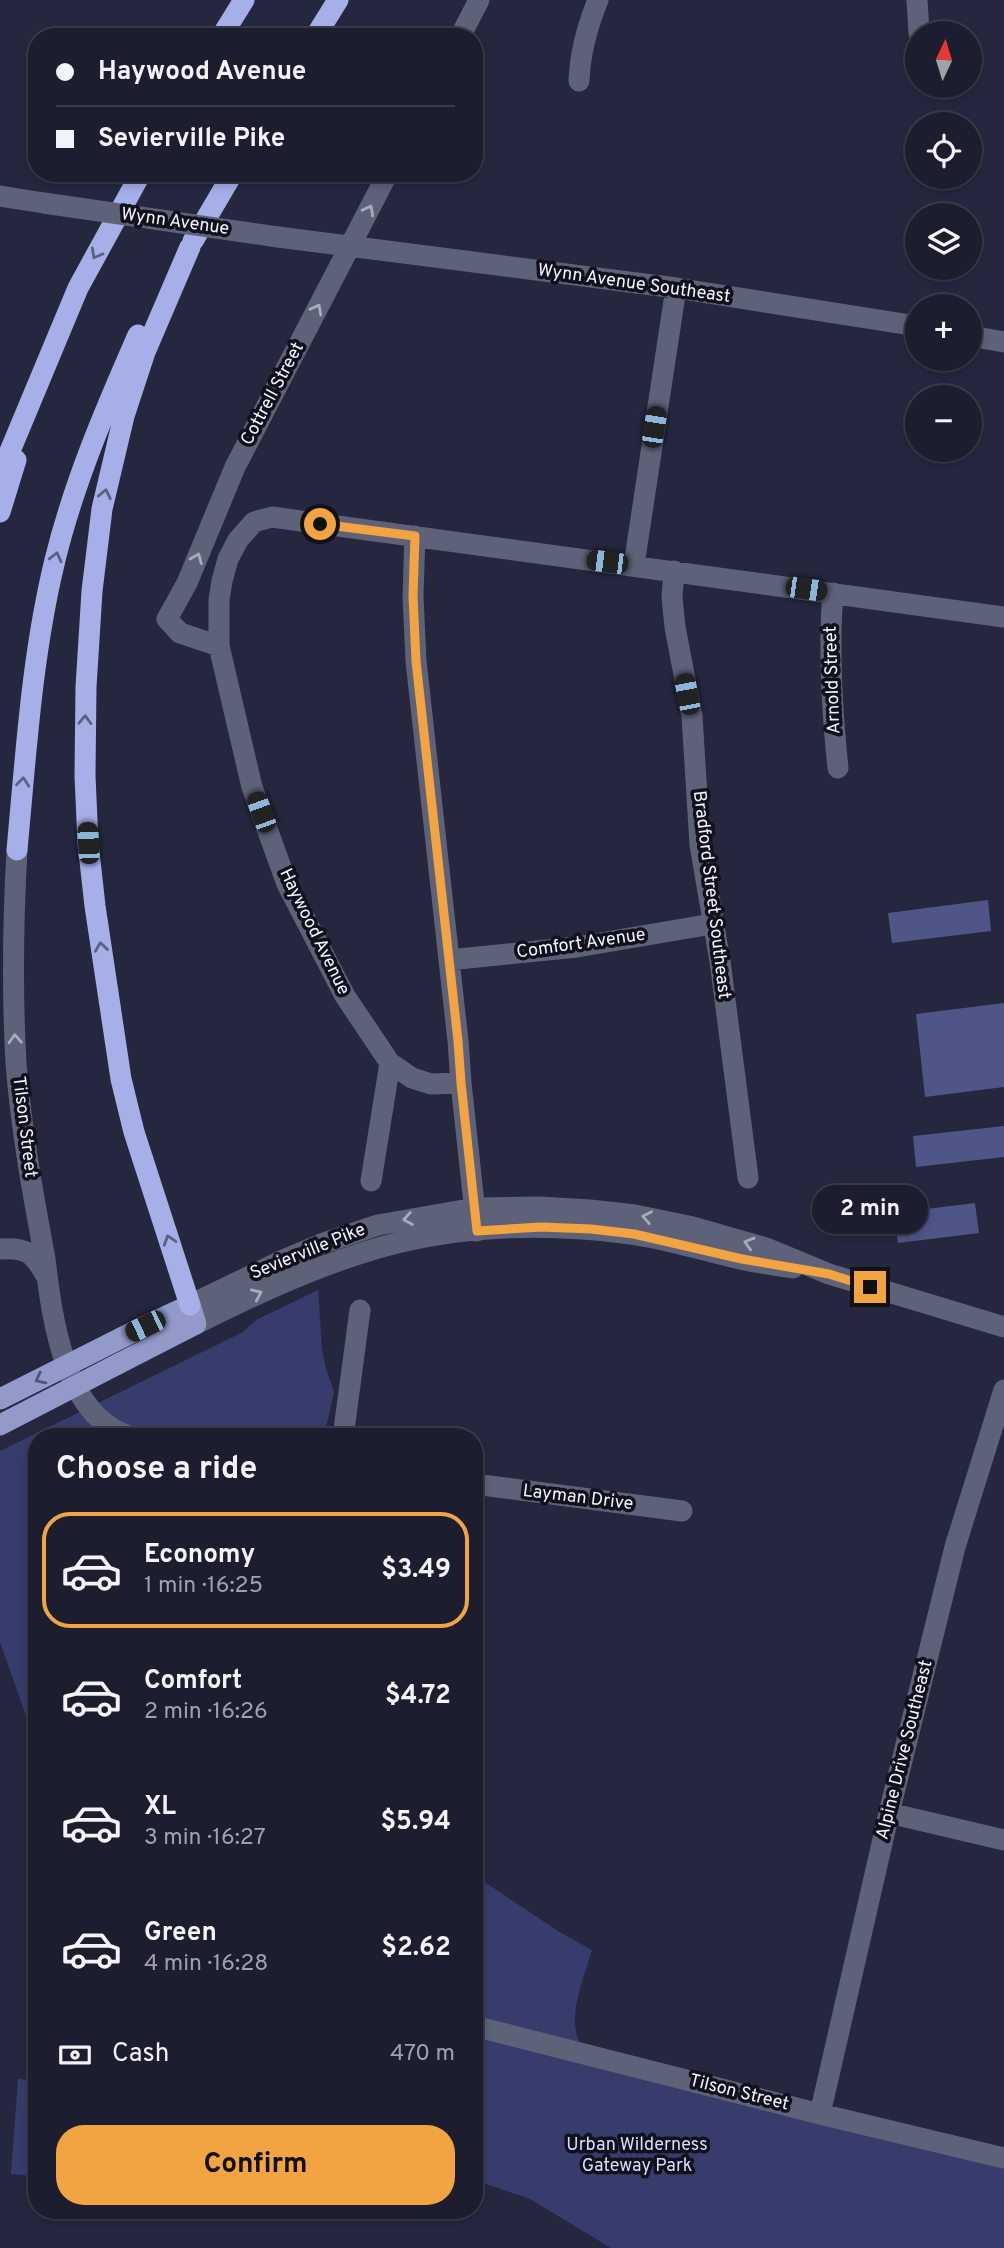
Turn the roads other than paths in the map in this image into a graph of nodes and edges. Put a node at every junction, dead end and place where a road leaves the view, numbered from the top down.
1 (244, 0) edge
2 (338, 0) edge
3 (479, 0) edge
4 (598, 0) edge
5 (917, 0) edge
6 (918, 21) edge
7 (227, 28) edge
8 (321, 28) edge
9 (465, 28) edge
10 (579, 81) dead end
11 (136, 182) edge
12 (228, 182) edge
13 (383, 182) edge
14 (0, 196) edge
15 (190, 247) junction
16 (350, 247) junction
17 (676, 288) junction
18 (905, 324) edge
19 (982, 338) edge
20 (1004, 342) edge
21 (41, 374) junction
22 (0, 475) edge
23 (0, 512) edge
24 (415, 536) junction
25 (634, 565) junction
26 (674, 571) junction
27 (833, 593) junction
28 (1004, 617) edge
29 (219, 646) junction
30 (838, 768) dead end
31 (17, 850) joint
32 (712, 924) junction
33 (449, 960) junction
34 (390, 1063) junction
35 (461, 1083) junction
36 (748, 1178) dead end
37 (371, 1181) dead end
38 (475, 1208) junction
39 (37, 1215) junction
40 (477, 1231) junction
41 (8, 1248) edge
42 (829, 1274) junction
43 (46, 1276) junction
44 (360, 1310) dead end
45 (193, 1315) junction
46 (1004, 1327) edge
47 (1004, 1390) edge
48 (0, 1399) edge
49 (0, 1425) edge
50 (111, 1428) edge
51 (345, 1428) edge
52 (483, 1486) edge
53 (682, 1511) dead end
54 (889, 1813) junction
55 (1004, 1840) edge
56 (483, 2028) edge
57 (820, 2114) junction
58 (1004, 2158) edge

1 - 7 highway
2 - 8 highway
3 - 9 street
4 - 10 street
5 - 6 street
11 -> 21 highway
12 - 15 highway
16 -> 13 street, Cottrell Street
14 - 16 street, Wynn Avenue, bridge
31 -> 15 highway
45 -> 15 highway
16 - 17 street, Wynn Avenue Southeast
29 -> 16 street, Cottrell Street
17 - 18 street, Wynn Avenue Southeast
17 - 25 street
19 - 20 street
21 - 22 highway
21 - 23 highway
24 - 25 street, Haywood Avenue
24 - 29 street, Haywood Avenue
24 - 33 street
25 - 26 street, Haywood Avenue
26 - 27 street, Haywood Avenue
26 - 32 street, Bradford Street Southeast
27 - 28 street, Haywood Avenue
27 - 30 street, Arnold Street
29 - 34 street, Haywood Avenue
39 -> 31 street, Tilson Street
32 - 33 street, Comfort Avenue
32 - 36 street, Bradford Street Southeast
33 - 35 street
34 - 35 street, Haywood Avenue
34 - 37 street
35 - 38 street
38 - 40 street
42 -> 38 street, Sevierville Pike
38 -> 45 street, Sevierville Pike
39 - 41 street
39 - 43 street, Tilson Street
40 - 42 street, Sevierville Pike
45 -> 40 street, Sevierville Pike
41 - 43 street, Tilson Street
42 - 46 street, Sevierville Pike
43 - 50 street, Tilson Street
44 - 51 street
45 -> 48 main road, Sevierville Pike, bridge
45 - 49 main road, Sevierville Pike, bridge
47 - 54 street, Alpine Drive Southeast
52 - 53 street, Layman Drive
54 - 55 street
54 - 57 street, Alpine Drive Southeast
56 - 57 street, Tilson Street
57 - 58 street, Tilson Street

